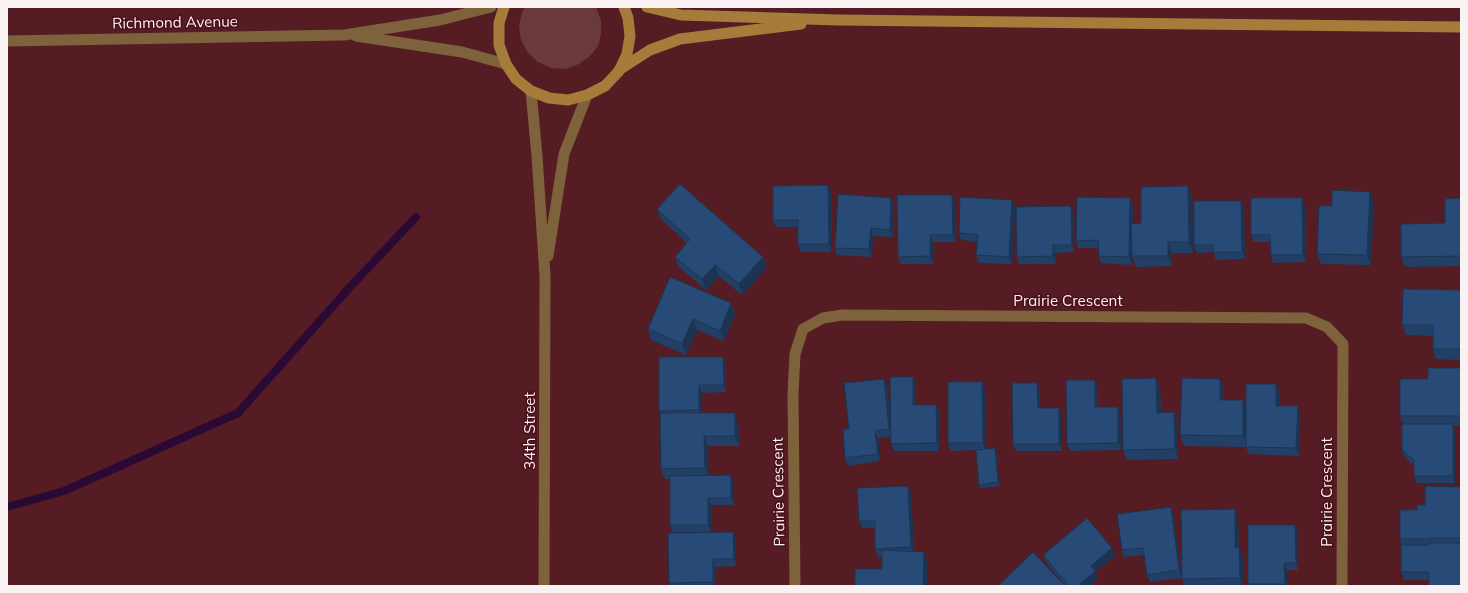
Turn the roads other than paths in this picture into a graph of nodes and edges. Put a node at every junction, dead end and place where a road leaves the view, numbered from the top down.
1 (491, 7) edge
2 (504, 7) edge
3 (624, 7) edge
4 (647, 7) edge
5 (838, 20) junction
6 (1461, 27) edge
7 (344, 34) junction
8 (7, 41) edge
9 (506, 64) junction
10 (619, 71) junction
11 (531, 91) junction
12 (587, 95) junction
13 (545, 276) junction
14 (544, 586) edge
15 (795, 586) edge
16 (1342, 586) edge

1 - 7 street, Richmond Avenue
2 - 9 main road
3 - 10 main road
4 - 5 main road
5 - 6 main road
5 - 10 main road
7 - 8 street, Richmond Avenue
7 - 9 street, Richmond Avenue
9 - 11 main road
10 - 12 main road
11 - 12 main road
11 - 13 street, 34th Street
12 - 13 street, 34th Street
13 - 14 street, 34th Street
15 - 16 street, Prairie Crescent

